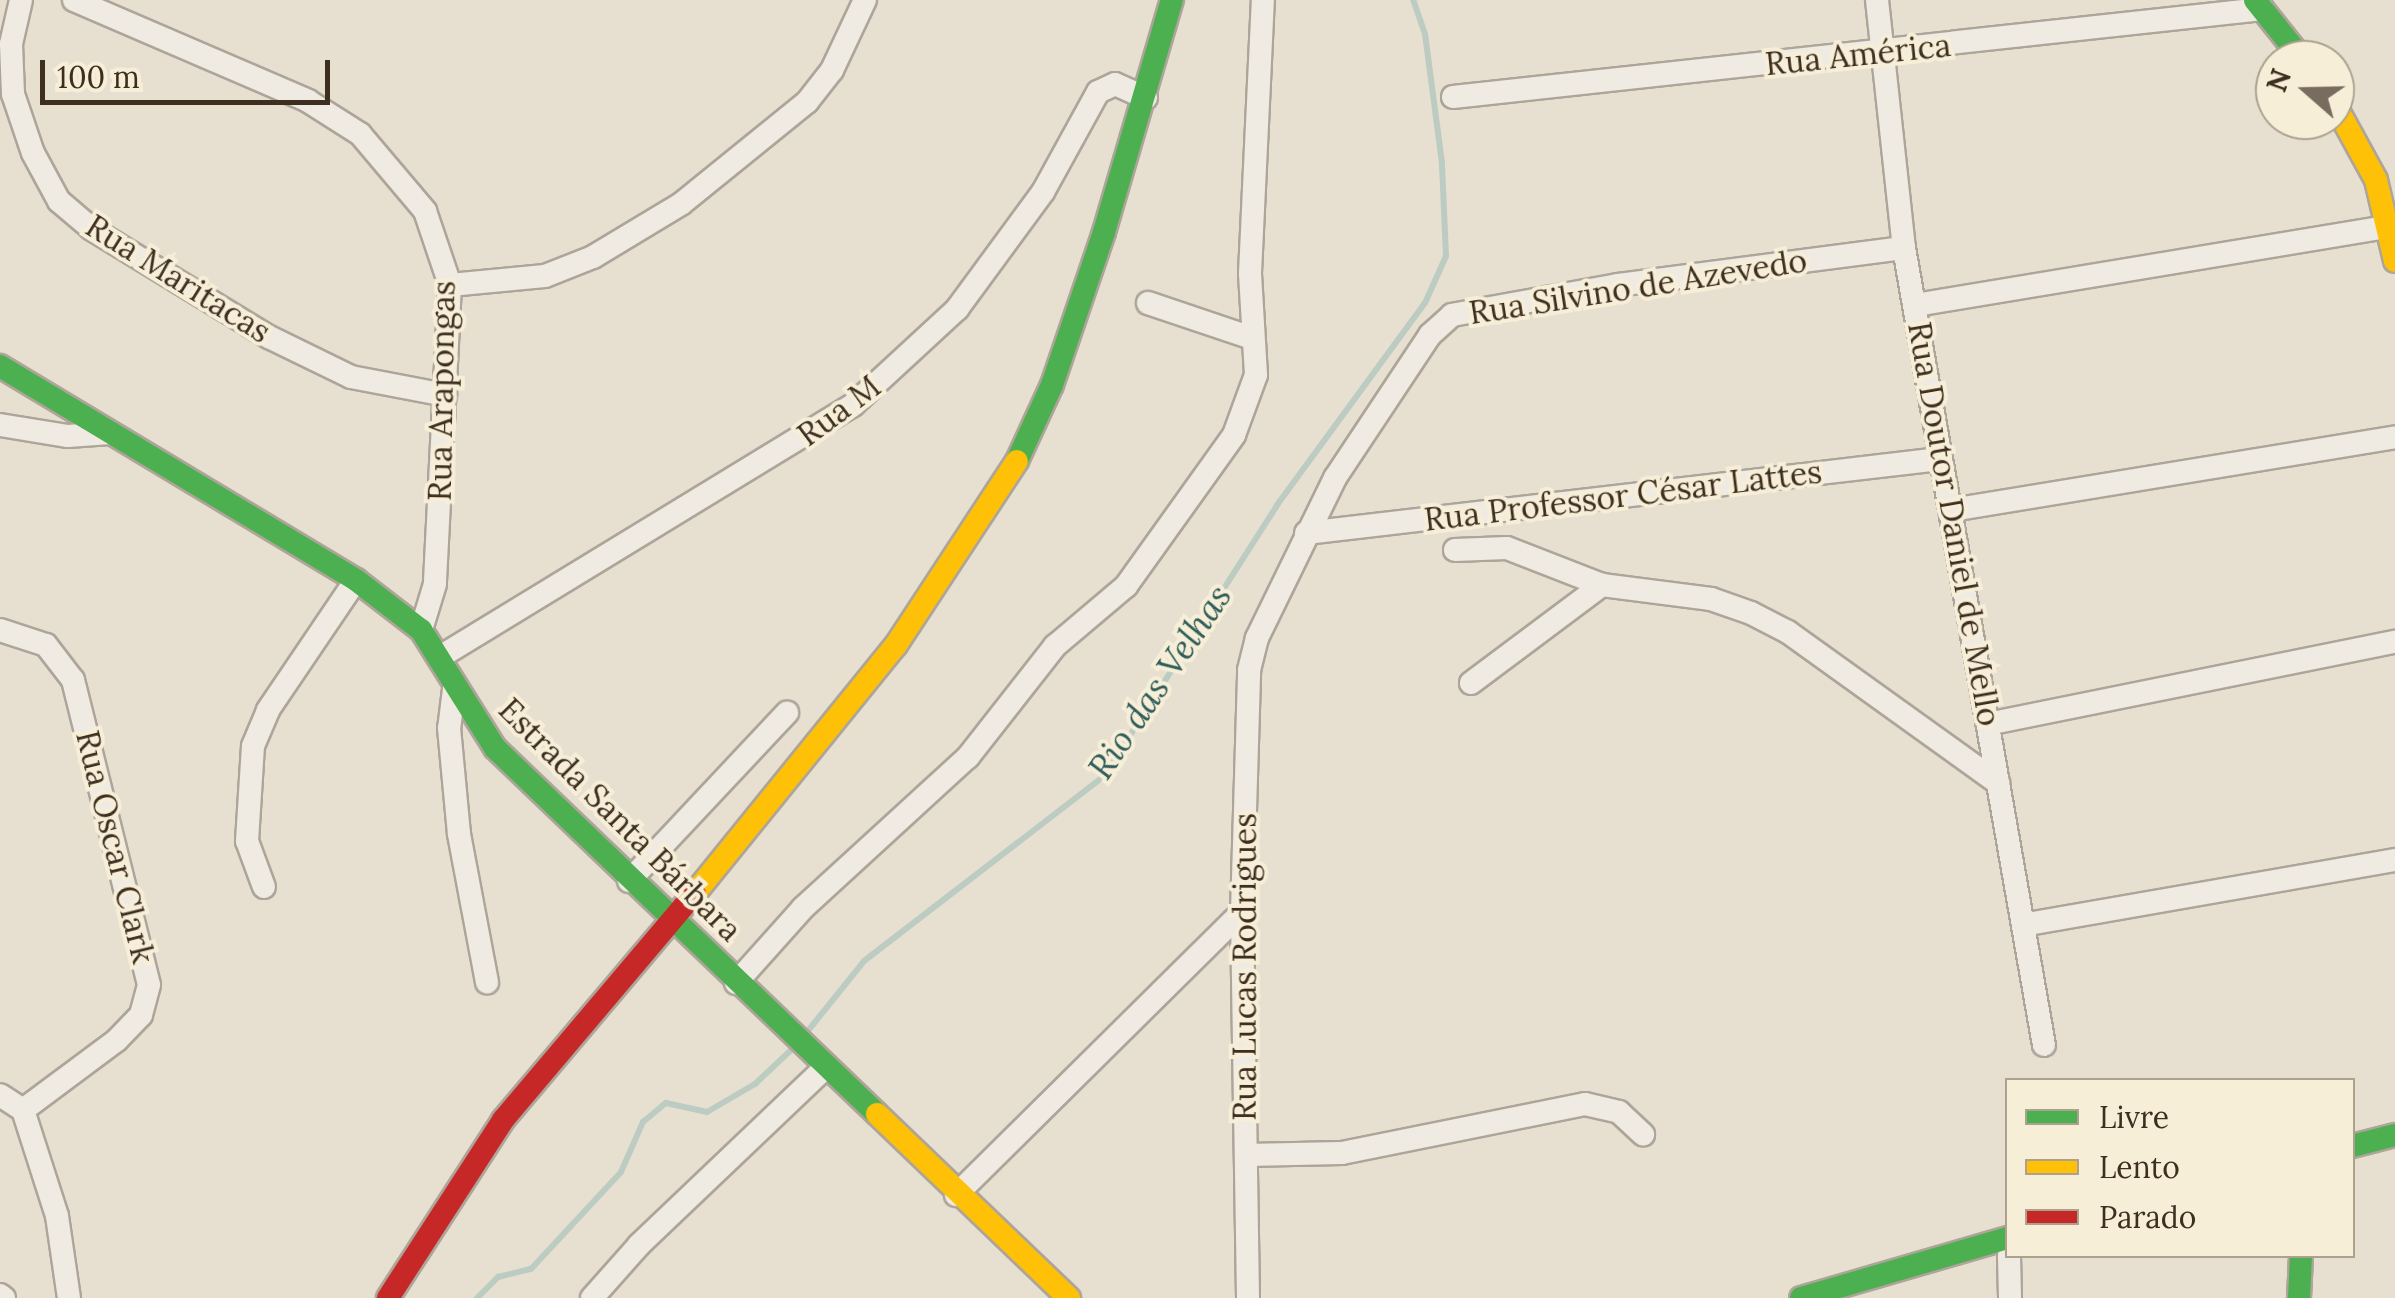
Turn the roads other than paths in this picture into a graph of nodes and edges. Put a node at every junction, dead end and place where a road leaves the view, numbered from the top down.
1 (22, 0) edge
2 (74, 0) edge
3 (865, 0) edge
4 (1172, 0) edge
5 (1263, 0) edge
6 (1877, 0) edge
7 (2258, 5) edge
8 (2287, 40) edge
9 (1882, 53) junction
10 (1453, 97) dead end
11 (1146, 98) junction
12 (2355, 133) edge
13 (2386, 178) edge
14 (2387, 226) junction
15 (1904, 248) junction
16 (2395, 261) edge
17 (450, 285) junction
18 (1148, 303) dead end
19 (1915, 305) junction
20 (1252, 338) junction
21 (0, 366) edge
22 (445, 395) junction
23 (0, 425) edge
24 (112, 433) junction
25 (2395, 437) edge
26 (1940, 459) junction
27 (1951, 510) junction
28 (1306, 533) junction
29 (1455, 550) dead end
30 (356, 580) junction
31 (1602, 585) junction
32 (0, 630) edge
33 (422, 630) junction
34 (1256, 638) joint
35 (2395, 642) edge
36 (440, 657) junction
37 (1471, 684) dead end
38 (454, 689) junction
39 (788, 713) dead end
40 (1992, 723) junction
41 (1998, 783) junction
42 (2395, 860) edge
43 (629, 881) junction
44 (264, 888) dead end
45 (1242, 912) junction
46 (671, 919) junction
47 (2028, 924) junction
48 (487, 982) dead end
49 (736, 983) junction
50 (2044, 1046) dead end
51 (820, 1066) junction
52 (0, 1094) edge
53 (23, 1110) junction
54 (1643, 1134) dead end
55 (2395, 1136) edge
56 (2355, 1145) edge
57 (1246, 1155) junction
58 (956, 1195) junction
59 (2005, 1239) edge
60 (2009, 1258) edge
61 (2300, 1258) edge
62 (69, 1298) edge
63 (388, 1298) edge
64 (592, 1298) edge
65 (1069, 1298) edge
66 (1248, 1298) edge
67 (1801, 1298) edge
68 (2010, 1298) edge
69 (2298, 1298) edge

1 - 22 street, Rua Maritacas
2 - 17 street, Rua Arapongas
3 - 17 street
4 - 11 street
5 - 20 street
6 - 9 street, Rua Doutor Daniel de Mello
7 - 8 street
7 - 9 street, Rua América
9 - 10 street, Rua América
9 - 15 street, Rua Doutor Daniel de Mello
11 - 36 street, Rua M
11 - 46 street
12 - 13 street
13 - 14 street
14 - 16 street
14 - 19 street
15 - 19 street, Rua Doutor Daniel de Mello
15 - 28 street, Rua Silvino de Azevedo
17 - 22 street, Rua Arapongas
18 - 20 street
19 - 26 street, Rua Doutor Daniel de Mello
20 - 49 street
21 - 24 street, Estrada Santa Bárbara
22 - 33 street, Rua Arapongas
23 - 24 street
24 - 30 street, Estrada Santa Bárbara
25 - 27 street
26 - 27 street, Rua Doutor Daniel de Mello
26 - 28 street, Rua Professor César Lattes
27 - 40 street, Rua Doutor Daniel de Mello
28 - 34 street, Rua Silvino de Azevedo
29 - 31 street
30 - 33 street, Estrada Santa Bárbara
30 - 44 street
31 - 37 street
31 - 41 street
32 - 53 street, Rua Oscar Clark
33 - 36 street, Estrada Santa Bárbara
34 - 45 street, Rua Lucas Rodrigues
35 - 40 street
36 - 38 street, Estrada Santa Bárbara
38 - 43 street, Estrada Santa Bárbara
38 - 48 street
39 - 43 street
40 - 41 street, Rua Doutor Daniel de Mello
41 - 47 street, Rua Doutor Daniel de Mello
42 - 47 street
43 - 46 street, Estrada Santa Bárbara
45 - 57 street, Rua Lucas Rodrigues
45 - 58 street
46 - 49 street, Estrada Santa Bárbara
46 - 63 street
47 - 50 street, Rua Doutor Daniel de Mello
49 - 51 street, Estrada Santa Bárbara
51 - 58 street, Estrada Santa Bárbara
51 - 64 street
52 - 53 street
53 - 62 street
54 - 57 street
55 - 56 street
57 - 66 street, Rua Lucas Rodrigues
58 - 65 street, Estrada Santa Bárbara
59 - 67 street
60 - 68 street
61 - 69 street

